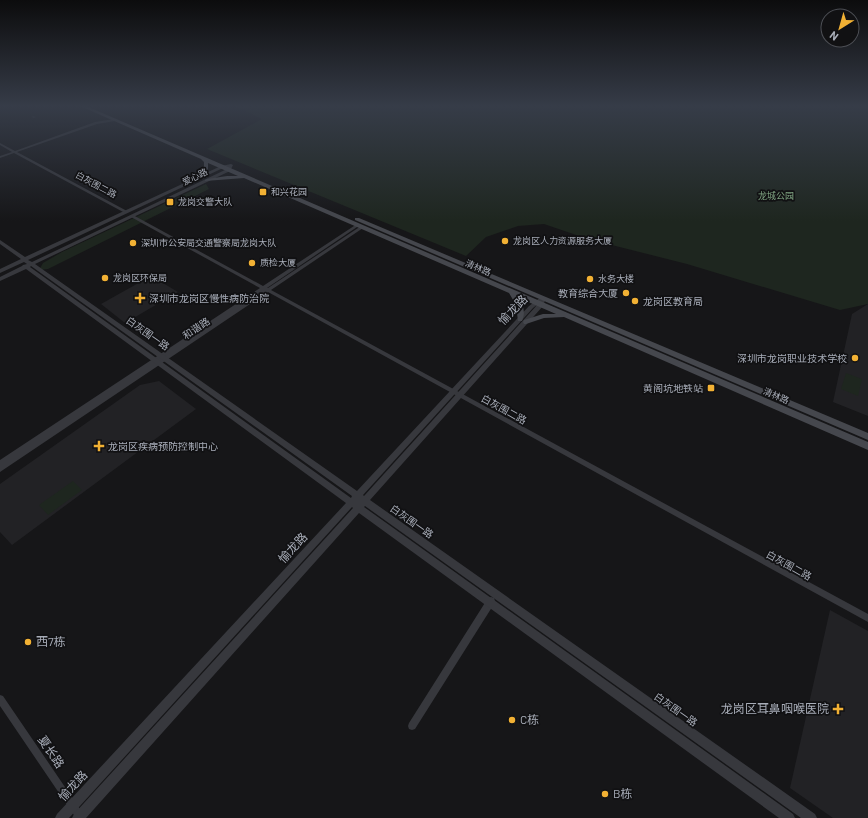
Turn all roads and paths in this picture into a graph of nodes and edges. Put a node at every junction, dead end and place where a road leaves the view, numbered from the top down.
1 (0, 144) edge
2 (33, 144) edge
3 (34, 144) edge
4 (170, 144) edge
5 (177, 144) edge
6 (14, 151) junction
7 (0, 156) edge
8 (202, 158) junction
9 (222, 167) junction
10 (230, 168) junction
11 (198, 178) junction
12 (251, 179) junction
13 (207, 180) junction
14 (126, 212) junction
15 (132, 216) junction
16 (360, 226) junction
17 (0, 242) edge
18 (0, 248) edge
19 (25, 263) junction
20 (0, 271) edge
21 (0, 279) edge
22 (266, 289) junction
23 (504, 289) junction
24 (540, 302) junction
25 (572, 318) junction
26 (523, 321) junction
27 (629, 339) junction
28 (160, 360) junction
29 (456, 393) junction
30 (868, 436) edge
31 (868, 446) edge
32 (0, 463) edge
33 (0, 470) edge
34 (361, 498) junction
35 (354, 505) junction
36 (496, 594) junction
37 (490, 603) junction
38 (868, 618) edge
39 (0, 699) edge
40 (412, 726) dead end
41 (72, 805) junction
42 (79, 817) edge
43 (61, 818) edge
44 (789, 818) edge
45 (811, 818) edge

1 - 6 street, 白灰围二路
2 - 6 street
3 - 6 street
4 - 8 main road
5 - 10 main road, 清林路
6 - 7 street
6 - 14 street, 白灰围二路
8 - 9 main road
8 - 11 main road
9 - 10 street, 爱心路
9 - 11 street, 爱心路
10 - 12 main road, 清林路
10 - 13 street, 爱心路
10 - 24 main road, 清林路
11 - 14 street, 爱心路
12 - 13 main road
12 - 16 main road, 清林路
13 - 15 street, 爱心路
14 - 19 street, 爱心路
15 - 19 street, 爱心路
15 - 22 street, 白灰围二路
16 - 22 street, 和谐路
16 - 23 main road, 清林路
17 - 19 street, 白灰围一路
18 - 19 street, 白灰围一路
19 - 20 street, 爱心路
19 - 21 street, 爱心路
19 - 28 street, 白灰围一路
22 - 28 street, 和谐路
22 - 29 street, 白灰围二路
23 - 24 main road, 清林路
23 - 26 main road
24 - 25 main road, 清林路
24 - 26 street, 愉龙路
24 - 27 main road, 清林路
25 - 26 main road
25 - 27 main road, 清林路
26 - 29 street, 愉龙路
27 - 30 main road, 清林路
27 - 31 main road, 清林路
28 - 32 street, 和谐路
28 - 33 street, 和谐路
28 - 34 street, 白灰围一路
28 - 35 street, 白灰围一路
29 - 34 street, 愉龙路
29 - 38 street, 白灰围二路
34 - 35 street, 愉龙路
34 - 36 street, 白灰围一路
35 - 37 street, 白灰围一路
35 - 41 street, 愉龙路
35 - 42 street, 愉龙路
36 - 37 street
36 - 45 street, 白灰围一路
37 - 40 street
37 - 44 street, 白灰围一路
39 - 41 street, 夏长路
41 - 42 street, 夏长路
41 - 43 street, 愉龙路

